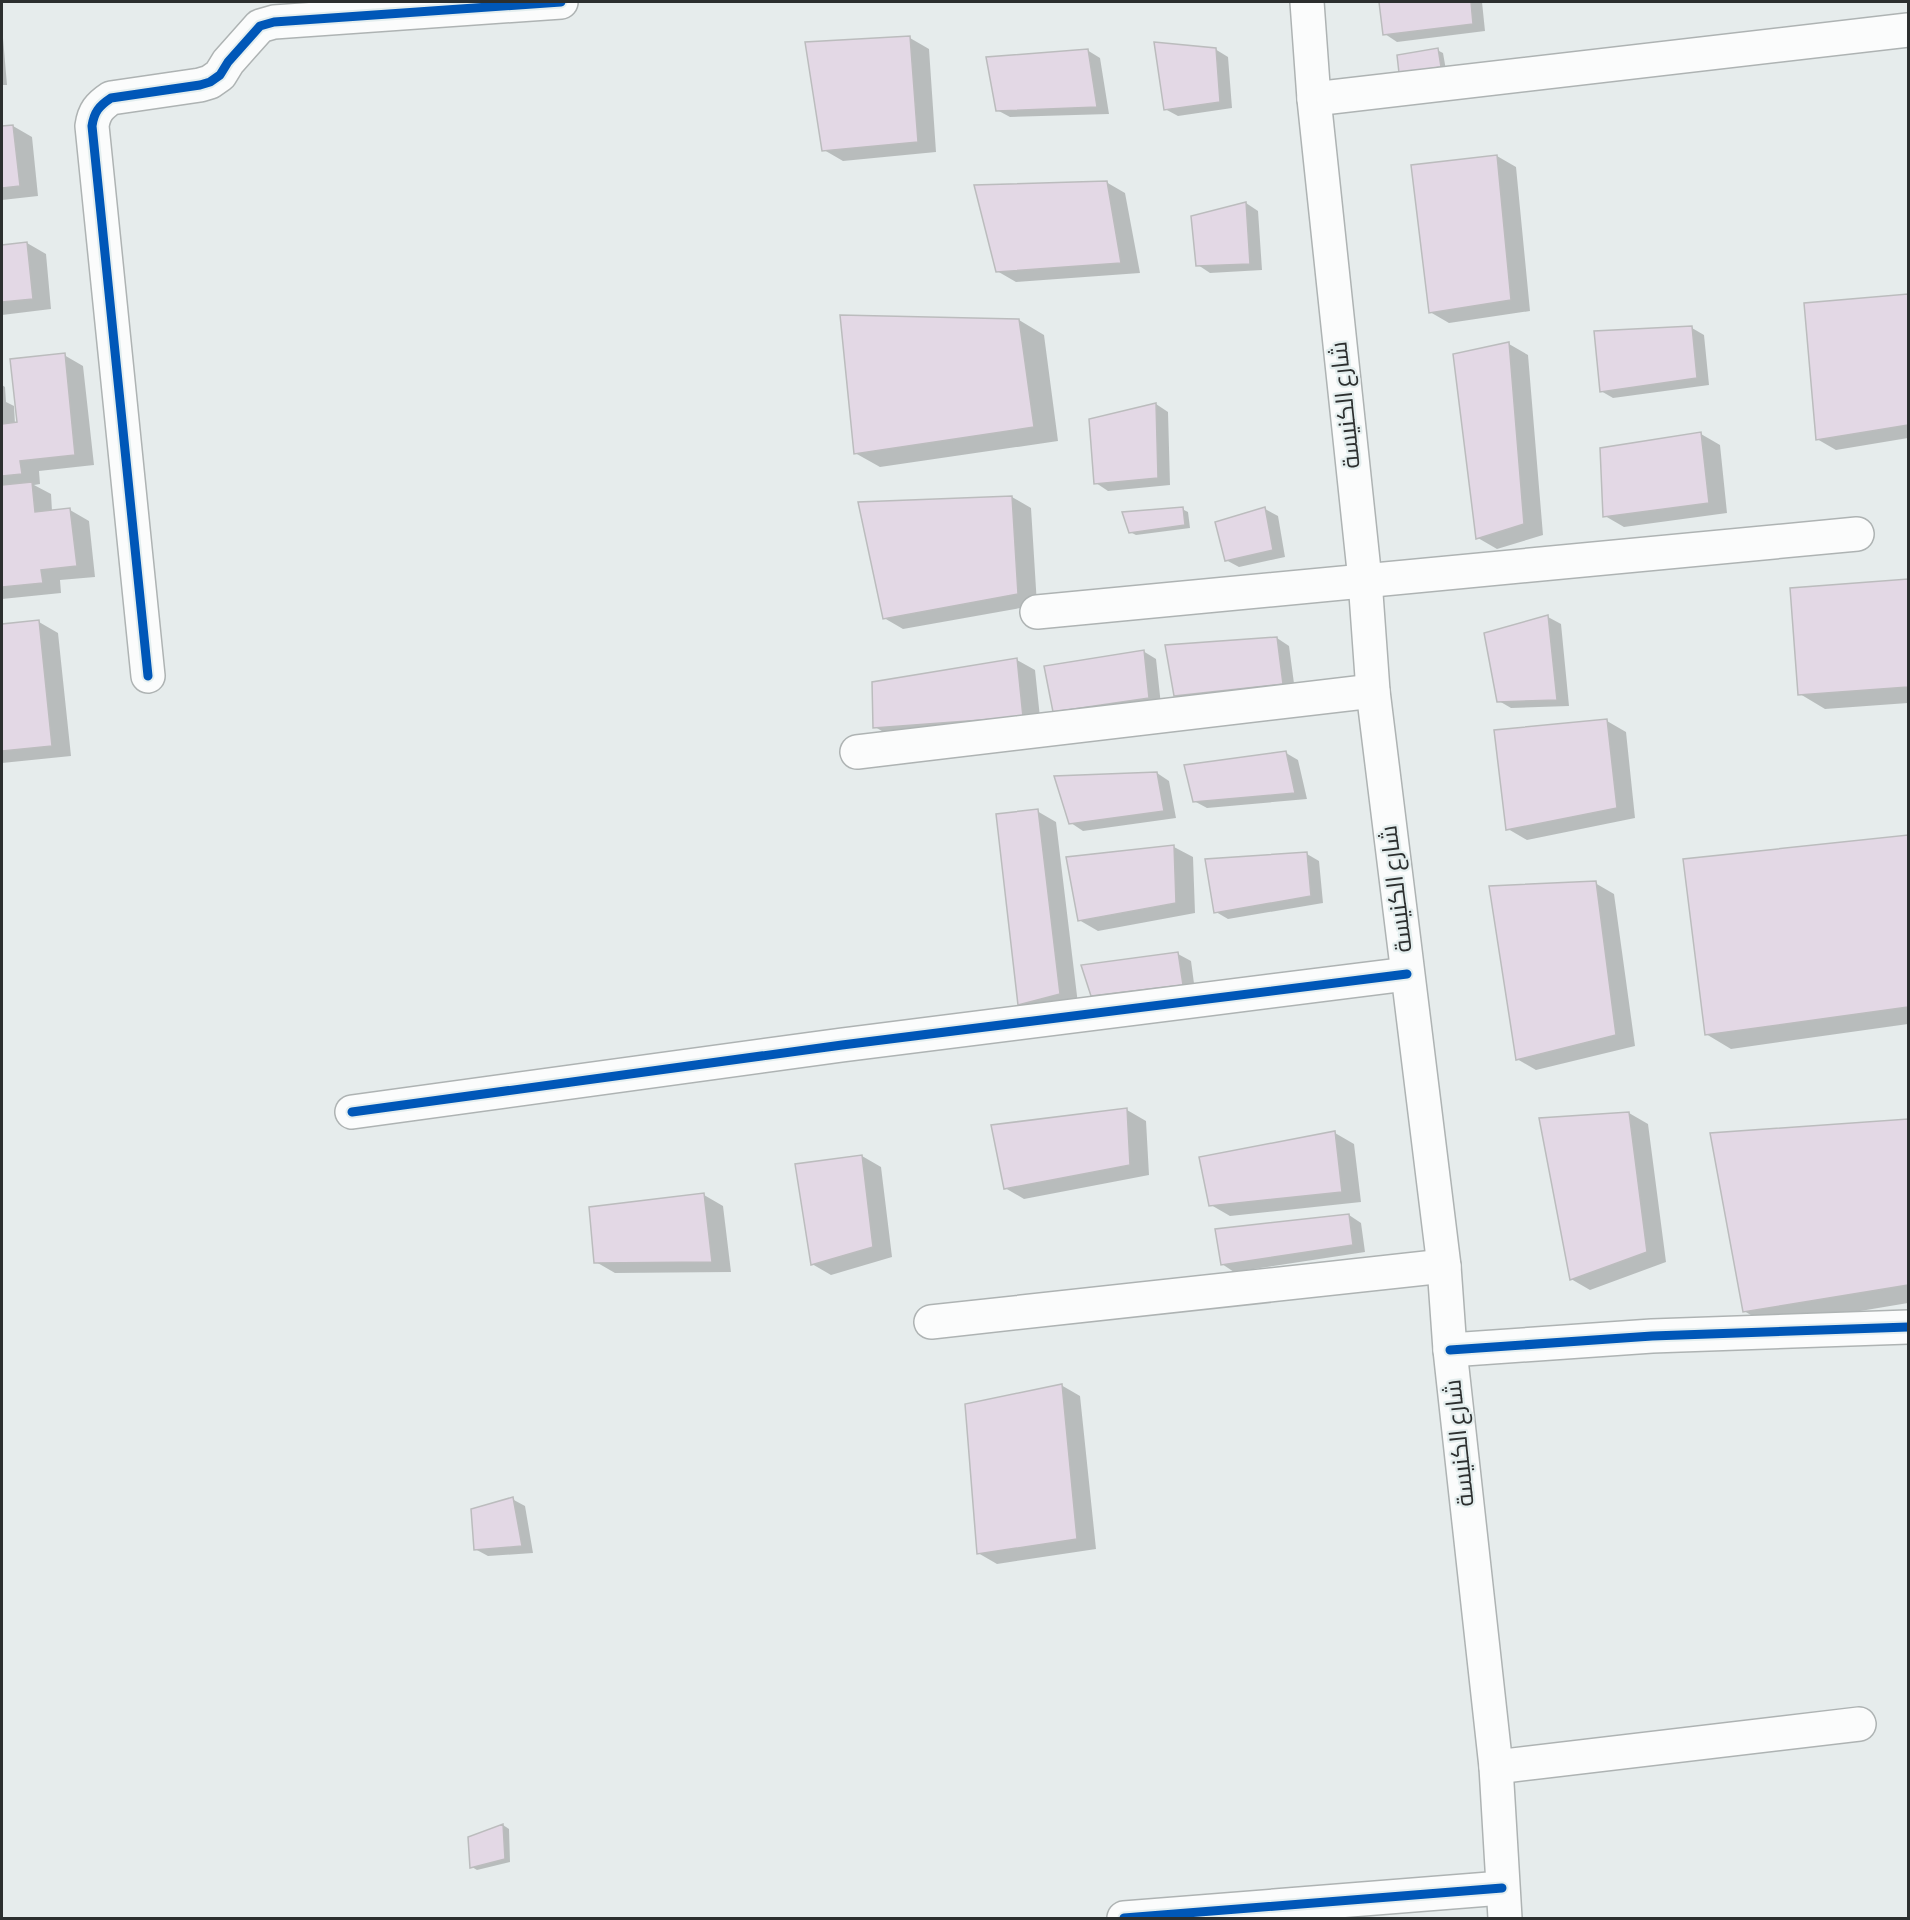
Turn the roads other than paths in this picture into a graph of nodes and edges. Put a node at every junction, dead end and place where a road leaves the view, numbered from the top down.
1 (561, 2) edge
2 (1307, 2) edge
3 (1908, 30) edge
4 (1314, 99) junction
5 (1857, 534) dead end
6 (1365, 580) junction
7 (1037, 612) dead end
8 (148, 676) dead end
9 (1373, 691) junction
10 (857, 752) dead end
11 (1407, 974) junction
12 (352, 1112) dead end
13 (1444, 1266) junction
14 (931, 1322) dead end
15 (1908, 1327) edge
16 (1450, 1350) junction
17 (1858, 1724) dead end
18 (1496, 1767) junction
19 (1504, 1903) edge
20 (1124, 1918) edge

1 - 8 street
2 - 4 street, شارع الكنيسة
3 - 4 street
4 - 6 street, شارع الكنيسة
5 - 6 street
6 - 7 street
6 - 9 street, شارع الكنيسة
9 - 10 street
9 - 11 street, شارع الكنيسة
11 - 12 street
11 - 13 street, شارع الكنيسة
13 - 14 street
13 - 16 street, شارع الكنيسة
15 - 16 street
16 - 18 street, شارع الكنيسة
17 - 18 street
18 - 19 street, شارع الكنيسة
19 - 20 street

